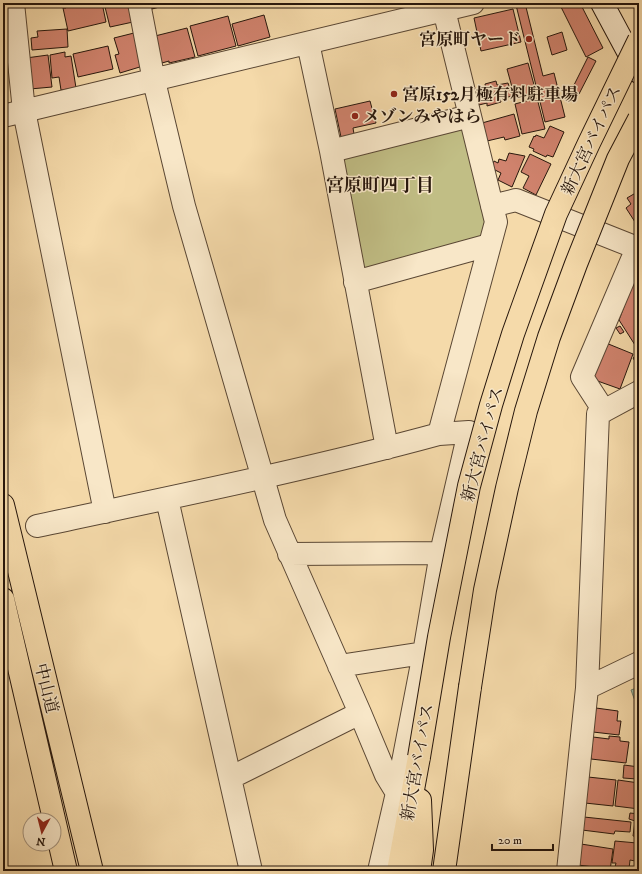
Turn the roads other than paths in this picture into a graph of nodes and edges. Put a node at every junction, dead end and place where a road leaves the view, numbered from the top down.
1 (13, 3) edge
2 (139, 3) edge
3 (473, 3) edge
4 (602, 3) edge
5 (444, 10) junction
6 (639, 40) edge
7 (308, 44) junction
8 (639, 72) edge
9 (154, 81) junction
10 (24, 111) junction
11 (3, 116) edge
12 (470, 116) junction
13 (639, 119) edge
14 (331, 151) junction
15 (492, 206) junction
16 (489, 245) junction
17 (356, 282) junction
18 (639, 392) edge
19 (604, 411) junction
20 (439, 434) junction
21 (387, 448) junction
22 (262, 477) junction
23 (167, 499) junction
24 (3, 505) edge
25 (105, 512) junction
26 (37, 526) dead end
27 (441, 553) junction
28 (289, 554) junction
29 (3, 599) edge
30 (9, 624) junction
31 (424, 653) junction
32 (639, 663) edge
33 (339, 666) junction
34 (470, 687) junction
35 (587, 688) junction
36 (360, 713) junction
37 (419, 757) junction
38 (230, 778) junction
39 (397, 793) junction
40 (39, 812) edge
41 (47, 852) edge
42 (51, 871) edge
43 (66, 871) edge
44 (92, 871) edge
45 (251, 871) edge
46 (379, 871) edge
47 (398, 871) edge
48 (419, 871) edge
49 (444, 871) edge
50 (456, 871) edge
51 (568, 871) edge

1 - 10 street
2 - 9 street
3 - 5 street
4 - 8 street
5 - 7 street
5 - 12 street
6 - 37 highway, 新大宮バイパス, bridge
7 - 9 street
7 - 14 street
9 - 10 street
9 - 22 street
10 - 11 street
10 - 25 street
12 - 14 street
12 - 15 street
13 - 34 highway, 新大宮バイパス, bridge
14 - 17 street
15 - 16 street
15 - 19 street
16 - 17 street
16 - 20 street
17 - 21 street
18 - 19 street
19 - 35 street
20 - 21 street
20 - 27 street
21 - 22 street
22 - 23 street
22 - 28 street
23 - 25 street
23 - 38 street
24 - 44 highway, 中山道
25 - 26 street
27 - 28 street
27 - 31 street
28 - 33 street
29 - 30 highway, 中山道
30 - 40 highway
30 - 43 highway, 中山道
31 - 33 street
31 - 39 street
32 - 35 street
33 - 36 street
34 - 49 highway
34 - 50 highway, 新大宮バイパス
35 - 51 street
36 - 38 street
36 - 39 street
37 - 47 highway, 新大宮バイパス
37 - 48 highway
38 - 45 street
39 - 46 street
41 - 42 highway

